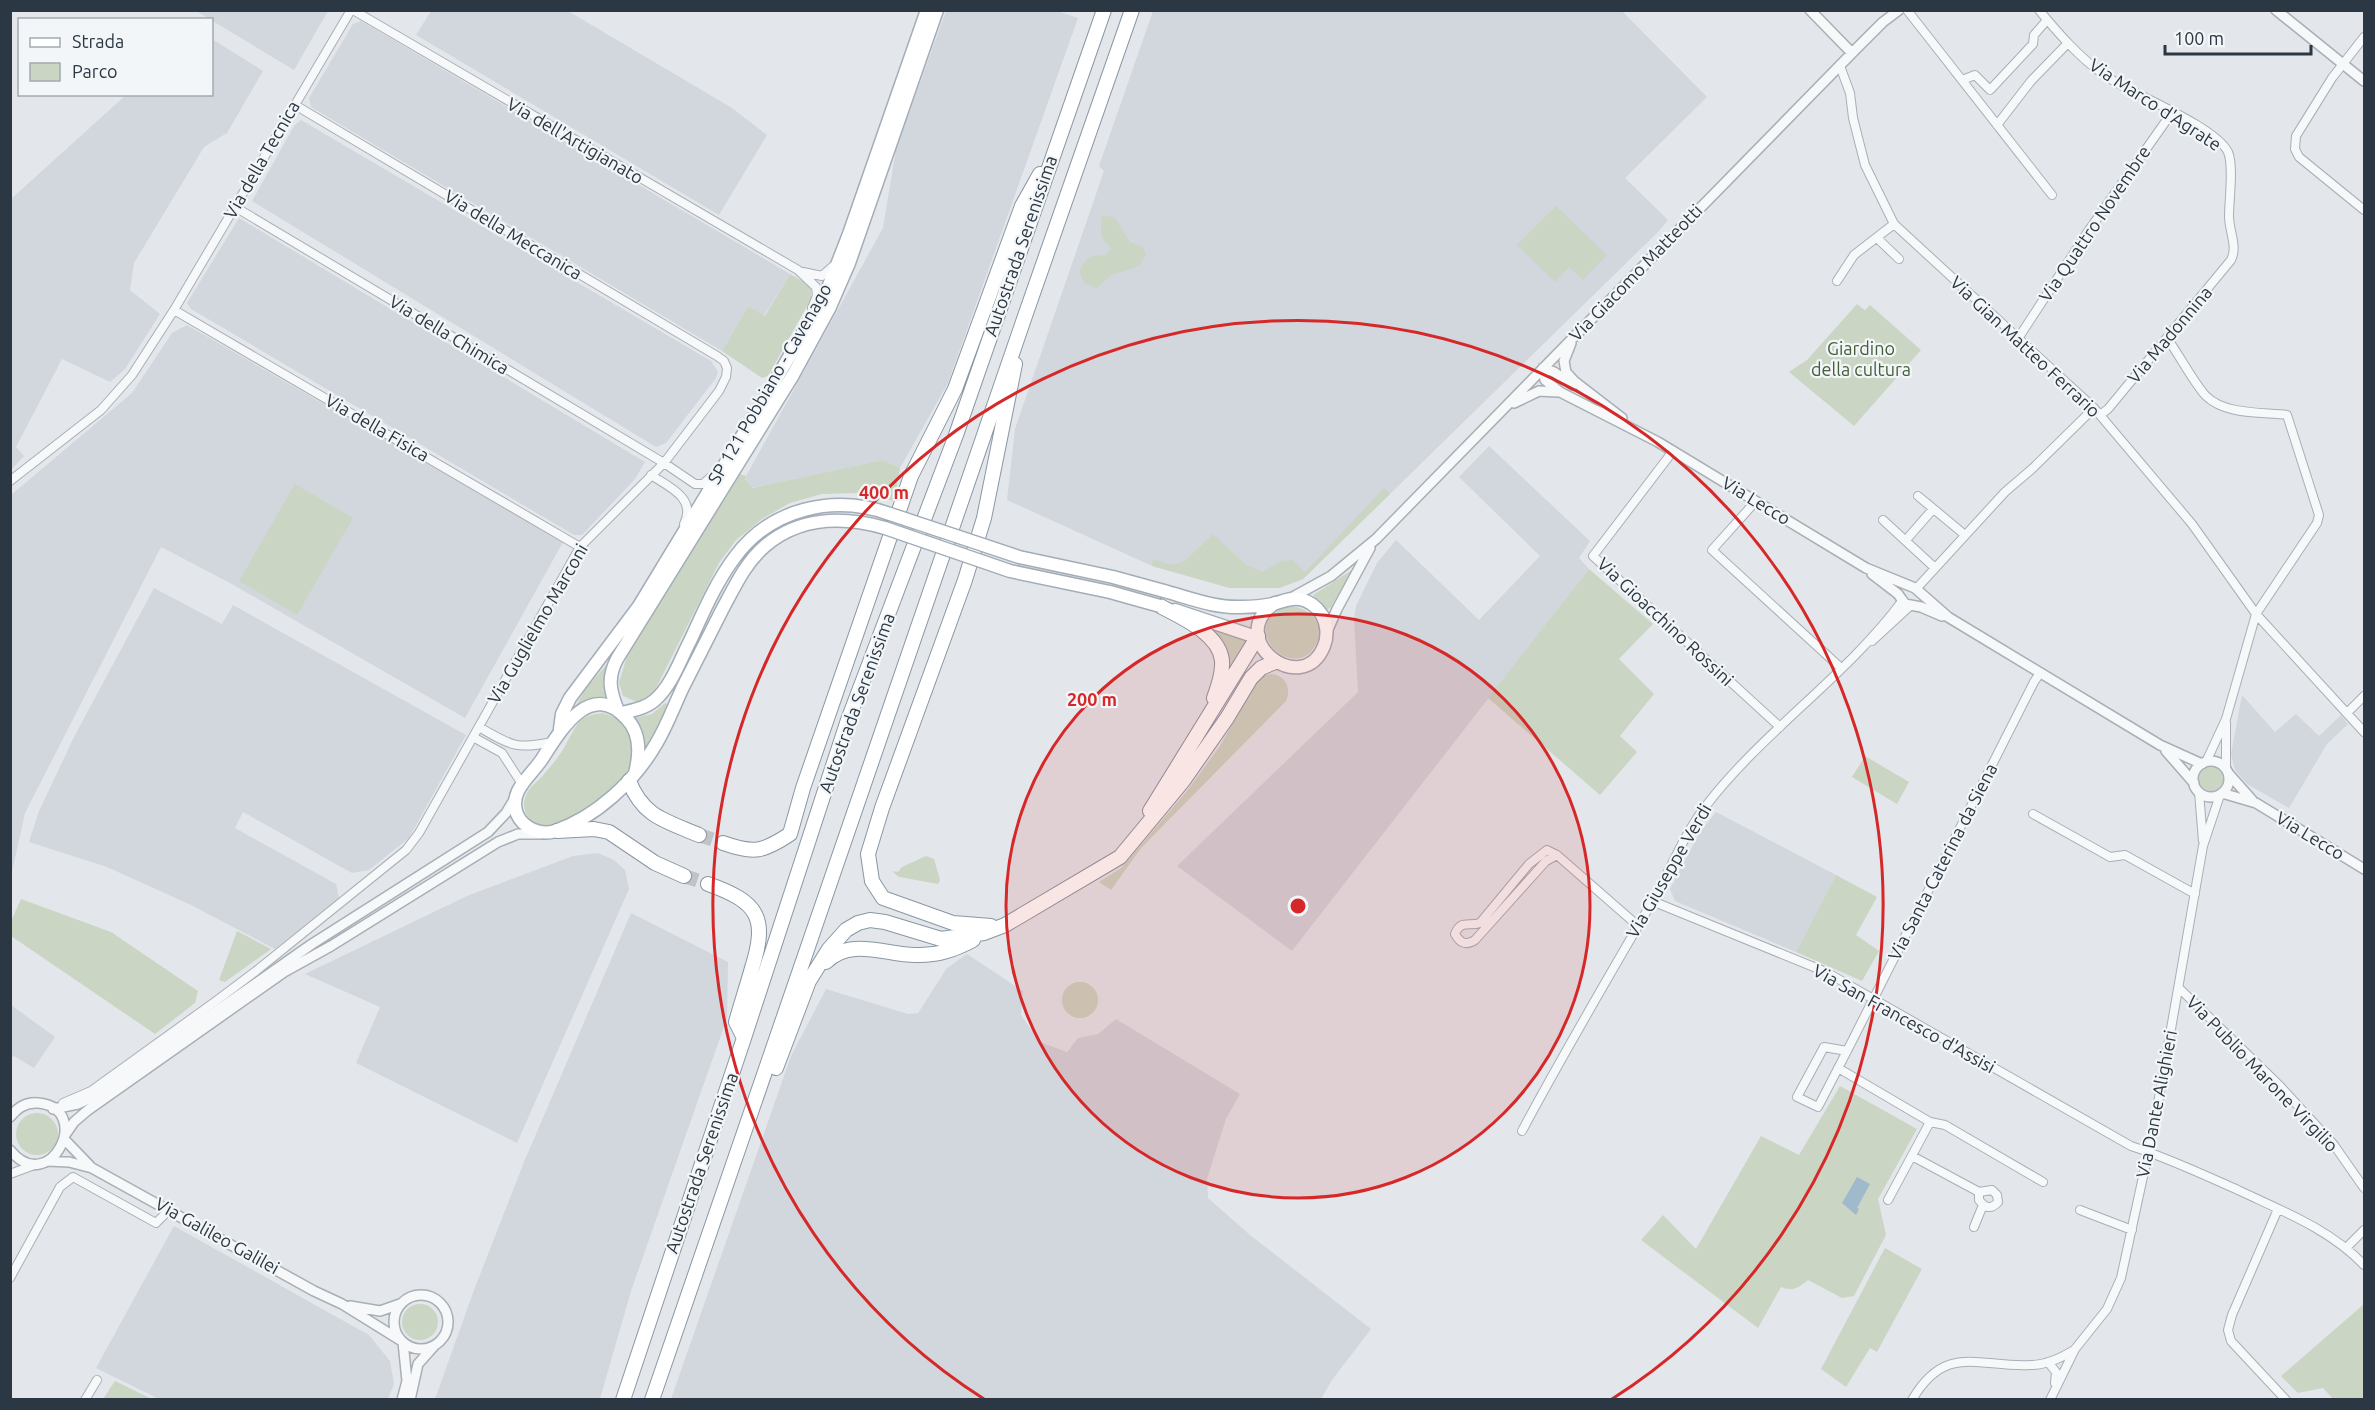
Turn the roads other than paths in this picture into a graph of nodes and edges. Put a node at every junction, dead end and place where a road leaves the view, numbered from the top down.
1 (352, 10) edge
2 (927, 10) edge
3 (937, 10) edge
4 (1104, 10) edge
5 (1132, 10) edge
6 (1810, 10) edge
7 (1899, 10) edge
8 (1908, 10) edge
9 (2039, 10) edge
10 (2276, 10) edge
11 (2047, 20) junction
12 (2364, 37) edge
13 (2067, 45) junction
14 (1852, 53) junction
15 (2343, 63) junction
16 (1840, 66) junction
17 (1962, 80) junction
18 (2364, 81) edge
19 (295, 105) junction
20 (2173, 111) junction
21 (1997, 125) junction
22 (1057, 143) junction
23 (2052, 195) dead end
24 (235, 207) junction
25 (2364, 210) edge
26 (1894, 224) junction
27 (849, 234) junction
28 (1876, 238) junction
29 (2235, 252) joint
30 (1899, 259) dead end
31 (798, 270) junction
32 (1837, 281) dead end
33 (174, 310) junction
34 (1025, 316) junction
35 (1581, 330) junction
36 (2019, 337) junction
37 (2168, 338) junction
38 (786, 362) junction
39 (728, 368) joint
40 (1543, 368) junction
41 (1560, 392) junction
42 (1596, 399) junction
43 (2094, 408) junction
44 (1497, 414) junction
45 (2100, 415) junction
46 (1646, 435) junction
47 (1673, 451) junction
48 (730, 455) junction
49 (664, 464) junction
50 (651, 475) junction
51 (10, 481) edge
52 (695, 484) junction
53 (1918, 496) dead end
54 (704, 497) junction
55 (1756, 501) junction
56 (1933, 508) junction
57 (1883, 520) dead end
58 (1965, 535) junction
59 (1376, 538) junction
60 (1906, 540) junction
61 (580, 547) junction
62 (673, 550) junction
63 (1866, 568) junction
64 (1935, 568) junction
65 (663, 586) junction
66 (1915, 590) junction
67 (1289, 599) junction
68 (1275, 603) junction
69 (1907, 603) junction
70 (1160, 606) junction
71 (2256, 614) junction
72 (1948, 617) junction
73 (1327, 635) junction
74 (1258, 638) junction
75 (1275, 662) junction
76 (1841, 668) junction
77 (2040, 673) junction
78 (2364, 696) edge
79 (620, 712) junction
80 (2347, 713) junction
81 (2226, 719) junction
82 (1203, 725) junction
83 (478, 727) junction
84 (1780, 727) junction
85 (560, 729) junction
86 (2364, 732) edge
87 (473, 737) junction
88 (552, 742) junction
89 (2160, 745) junction
90 (2204, 763) junction
91 (2227, 771) junction
92 (632, 777) junction
93 (2194, 783) junction
94 (522, 784) junction
95 (2199, 792) junction
96 (2221, 794) junction
97 (515, 798) junction
98 (2256, 803) junction
99 (2032, 814) dead end
100 (551, 832) junction
101 (699, 835) tunnel mouth
102 (723, 843) tunnel mouth
103 (2203, 846) junction
104 (1128, 849) junction
105 (1557, 855) junction
106 (2364, 869) edge
107 (684, 876) tunnel mouth
108 (708, 884) tunnel mouth
109 (2196, 894) junction
110 (1652, 901) junction
111 (1005, 925) junction
112 (1637, 925) junction
113 (984, 933) junction
114 (809, 981) junction
115 (2180, 989) junction
116 (1872, 999) junction
117 (744, 1038) junction
118 (1847, 1051) junction
119 (1838, 1068) junction
120 (51, 1108) junction
121 (12, 1113) edge
122 (1930, 1122) junction
123 (1522, 1131) dead end
124 (65, 1137) junction
125 (10, 1150) edge
126 (2149, 1151) junction
127 (1912, 1156) junction
128 (43, 1162) junction
129 (92, 1168) junction
130 (10, 1174) edge
131 (2043, 1182) dead end
132 (2364, 1188) edge
133 (1979, 1192) junction
134 (1888, 1200) dead end
135 (1983, 1206) junction
136 (2278, 1209) junction
137 (169, 1210) junction
138 (2080, 1210) dead end
139 (1974, 1227) dead end
140 (2132, 1230) junction
141 (2364, 1230) edge
142 (2347, 1247) junction
143 (2364, 1265) edge
144 (10, 1278) edge
145 (342, 1304) junction
146 (400, 1304) junction
147 (680, 1320) junction
148 (402, 1341) junction
149 (434, 1346) junction
150 (2076, 1349) junction
151 (2048, 1362) junction
152 (97, 1380) dead end
153 (2051, 1396) edge
154 (85, 1400) edge
155 (402, 1400) edge
156 (410, 1400) edge
157 (623, 1400) edge
158 (652, 1400) edge
159 (1912, 1400) edge
160 (2286, 1400) edge

1 - 19 street, Via della Tecnica
1 - 31 street, Via dell'Artigianato
2 - 27 main road, SP 121 Pobbiano - Cavenago
3 - 65 main road, SP 121 Pobbiano - Cavenago
4 - 22 highway, Autostrada Serenissima
5 - 34 highway, Autostrada Serenissima
6 - 14 street
7 - 14 street, Via Giacomo Matteotti
8 - 17 street
9 - 11 street, Via Marco d'Agrate
10 - 15 street
11 - 13 street, Via Marco d'Agrate
11 - 17 street
12 - 15 street
13 - 20 street, Via Marco d'Agrate
13 - 21 street
14 - 16 street, Via Giacomo Matteotti
15 - 18 street
15 - 25 street
16 - 26 street, Via Gian Matteo Ferrario
16 - 35 street, Via Giacomo Matteotti
17 - 21 street
19 - 24 street, Via della Tecnica
19 - 39 street, Via della Meccanica
20 - 29 street, Via Marco d'Agrate
20 - 36 street, Via Quattro Novembre
21 - 23 street
22 - 102 highway
22 - 117 highway, Autostrada Serenissima
24 - 33 street, Via della Tecnica
24 - 49 street, Via della Chimica
26 - 28 street
26 - 36 street, Via Gian Matteo Ferrario
27 - 31 street, Via dell'Artigianato
27 - 38 main road, SP 121 Pobbiano - Cavenago
28 - 30 street
28 - 32 street
29 - 37 street, Via Madonnina
31 - 38 street, Via dell'Artigianato
33 - 51 street, Via della Tecnica
33 - 61 street, Via della Fisica
34 - 111 highway
34 - 147 highway, Autostrada Serenissima
35 - 40 street, Via Giacomo Matteotti
35 - 42 street, Via Lecco
36 - 43 street, Via Gian Matteo Ferrario
37 - 45 street, Via Madonnina
37 - 71 street
38 - 48 main road, SP 121 Pobbiano - Cavenago
39 - 49 street, Via Guglielmo Marconi
40 - 41 street, Via Lecco
40 - 42 street, Via Lecco
40 - 44 street, Via Giacomo Matteotti
41 - 44 street
41 - 46 street, Via Lecco
42 - 46 street, Via Lecco
43 - 45 street, Via Gian Matteo Ferrario
43 - 58 street
44 - 59 street, Via Giacomo Matteotti
45 - 71 street, Via Gian Matteo Ferrario
46 - 47 street, Via Lecco
47 - 55 street, Via Lecco
47 - 84 street, Via Gioacchino Rossini
48 - 52 street
48 - 54 main road, SP 121 Pobbiano - Cavenago
49 - 50 street, Via Guglielmo Marconi
49 - 52 street, Via della Chimica
50 - 61 street, Via Guglielmo Marconi
50 - 62 street
52 - 54 street
53 - 56 street
54 - 62 main road, SP 121 Pobbiano - Cavenago
54 - 65 main road
55 - 63 street, Via Lecco
55 - 76 street
56 - 58 street
56 - 60 street
57 - 60 street
58 - 64 street
59 - 67 street, Via Giacomo Matteotti
59 - 73 street, Via Giacomo Matteotti
60 - 64 street
61 - 83 street, Via Guglielmo Marconi
62 - 85 main road, SP 121 Pobbiano - Cavenago
63 - 66 street, Via Lecco
63 - 69 street, Via Lecco
64 - 66 street
65 - 79 main road, SP 121 Pobbiano - Cavenago
66 - 69 street
66 - 69 street
66 - 72 street, Via Lecco
67 - 68 main road
67 - 73 main road
68 - 74 main road
68 - 79 main road, bridge
69 - 72 street, Via Lecco
69 - 76 street, Via Giuseppe Verdi
70 - 74 main road
70 - 82 highway
70 - 92 main road, bridge
71 - 80 street, Via Gian Matteo Ferrario
71 - 81 street
72 - 77 street, Via Lecco
73 - 75 main road
74 - 75 main road
74 - 82 highway
75 - 104 highway
76 - 84 street, Via Giuseppe Verdi
77 - 89 street, Via Lecco
77 - 116 street, Via Santa Caterina da Siena
78 - 80 street
79 - 85 main road
79 - 92 main road, SP 121 Pobbiano - Cavenago
80 - 86 street, Via Gian Matteo Ferrario
81 - 90 street
81 - 91 street
82 - 104 highway
83 - 87 street, Via Guglielmo Marconi
83 - 88 street
84 - 110 street, Via Giuseppe Verdi
85 - 88 main road
87 - 94 street
87 - 120 street, Via Guglielmo Marconi
88 - 94 main road
89 - 90 street, Via Lecco
89 - 93 street, Via Lecco
90 - 91 street
90 - 93 street
91 - 96 street
91 - 98 street, Via Lecco
92 - 100 main road
92 - 101 highway
93 - 95 street
94 - 97 main road
95 - 96 street
95 - 103 street, Via Dante Alighieri
96 - 98 street, Via Lecco
96 - 103 street, Via Dante Alighieri
97 - 100 main road
97 - 120 street
98 - 106 street, Via Lecco
99 - 109 street
100 - 107 highway
100 - 124 street
103 - 109 street, Via Dante Alighieri
104 - 111 highway
105 - 105 street
105 - 112 street
108 - 117 highway
109 - 115 street, Via Dante Alighieri
110 - 112 street, Via Giuseppe Verdi
110 - 116 street, Via San Francesco d'Assisi
111 - 113 highway
112 - 123 street, Via Giuseppe Verdi
113 - 114 highway
113 - 114 highway
114 - 147 highway
115 - 126 street, Via Dante Alighieri
115 - 132 street, Via Publio Marone Virgilio
116 - 118 street, Via Santa Caterina da Siena
116 - 126 street, Via San Francesco d'Assisi
117 - 157 highway, Autostrada Serenissima
118 - 119 street, Via Santa Caterina da Siena
118 - 119 street, Via Santa Caterina da Siena
119 - 122 street
120 - 121 street
120 - 124 street, Via Galileo Galilei
122 - 127 street
122 - 131 street
124 - 128 street
124 - 129 street, Via Galileo Galilei
125 - 128 street, Via Galileo Galilei
126 - 136 street, Via San Francesco d'Assisi
126 - 140 street, Via Dante Alighieri
127 - 133 street
127 - 134 street
128 - 129 street, Via Galileo Galilei
128 - 130 street
129 - 137 street, Via Galileo Galilei
133 - 135 street
133 - 135 street
135 - 139 street
136 - 142 street, Via San Francesco d'Assisi
136 - 160 street
137 - 144 street
137 - 145 street, Via Galileo Galilei
138 - 140 street
140 - 150 street, Via Dante Alighieri
141 - 142 street
142 - 143 street, Via San Francesco d'Assisi
145 - 146 street, Via Galileo Galilei
145 - 148 street, Via Galileo Galilei
146 - 148 street
146 - 149 street
147 - 158 highway, Autostrada Serenissima
148 - 149 street
148 - 155 street
149 - 156 street
150 - 151 street, Via Dante Alighieri
150 - 153 street, Via Dante Alighieri
151 - 153 street, Via Dante Alighieri
151 - 159 street, Via Dante Alighieri
152 - 154 street

